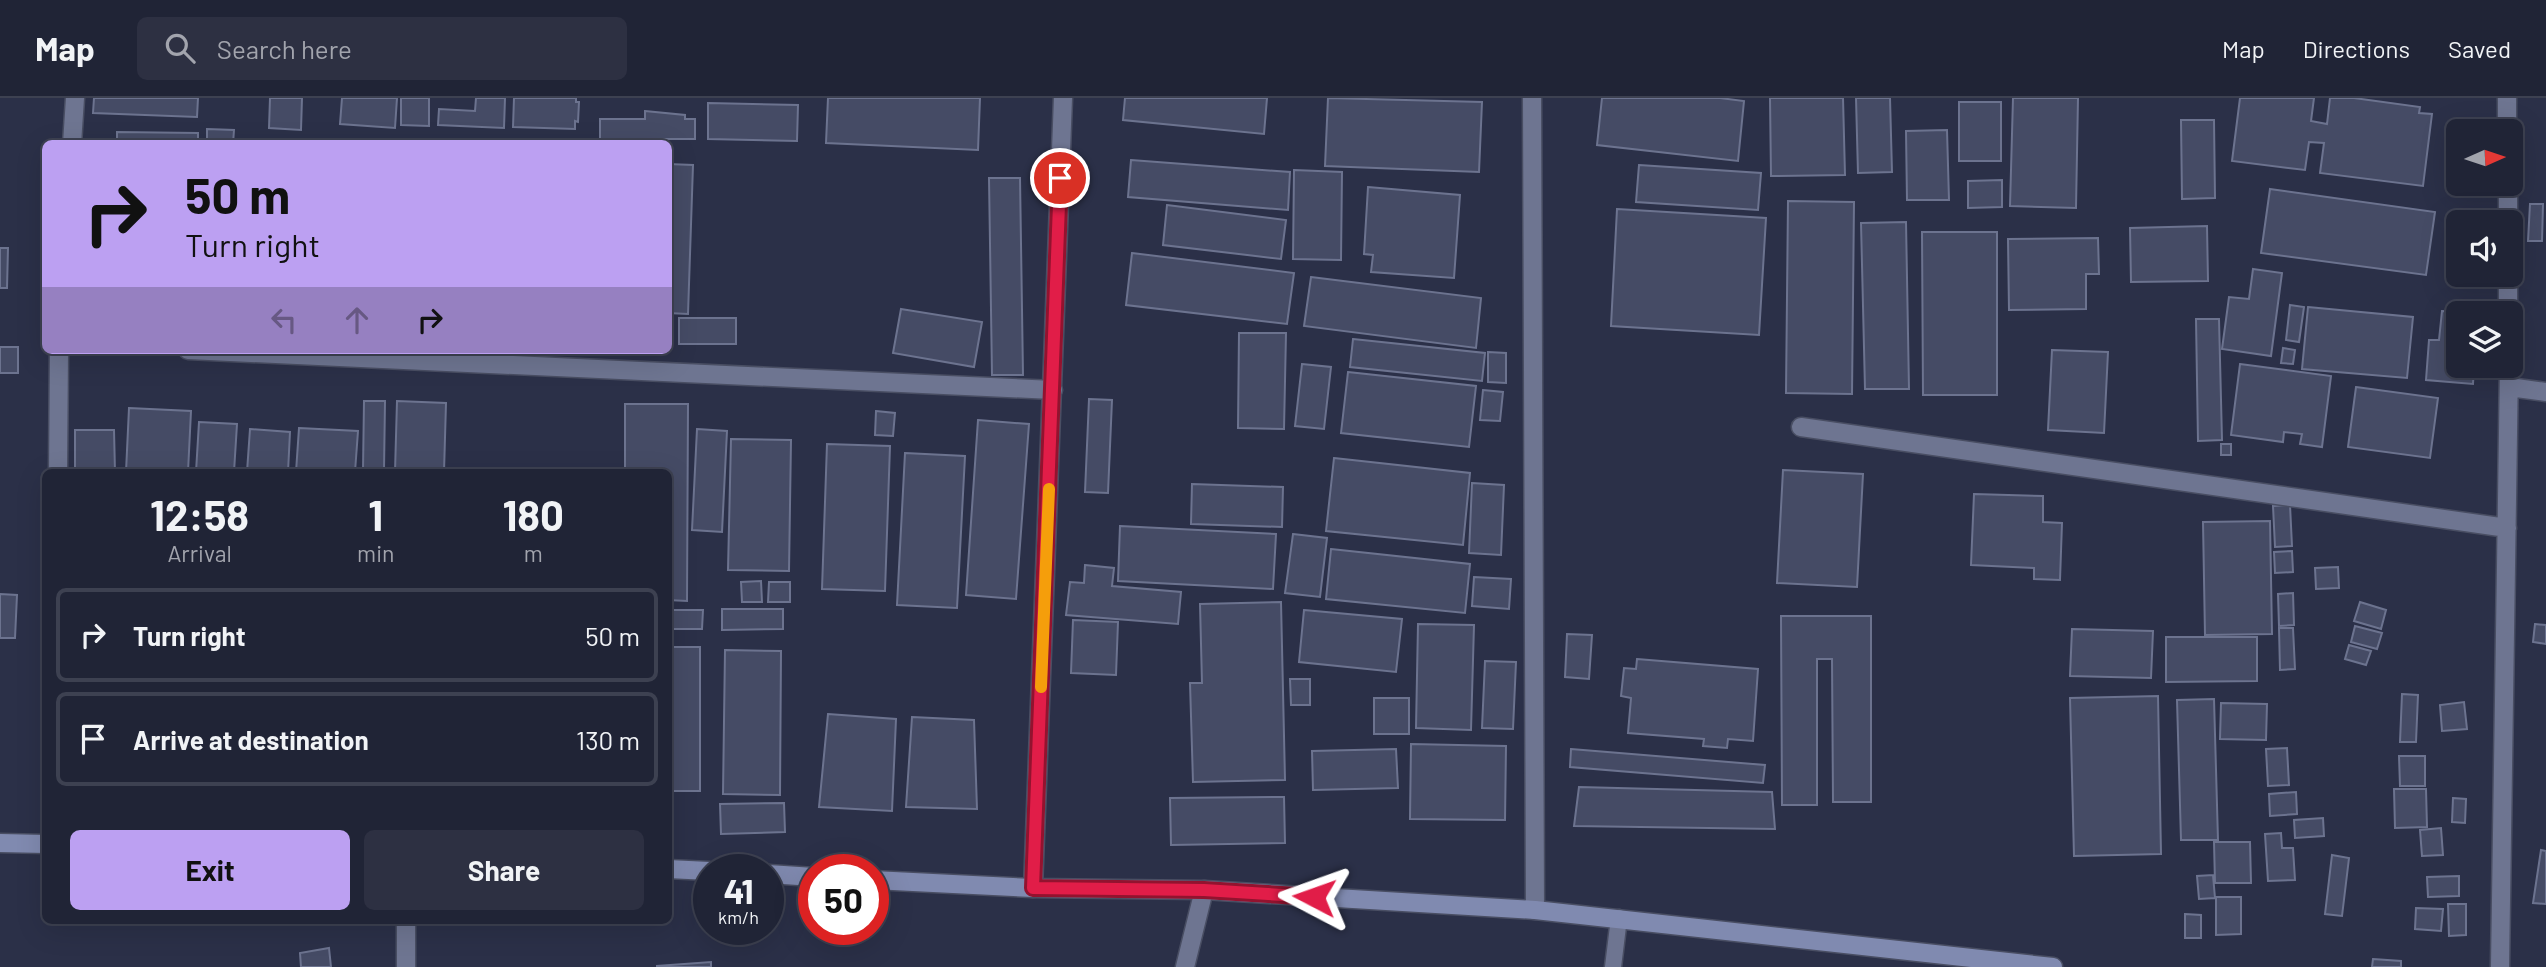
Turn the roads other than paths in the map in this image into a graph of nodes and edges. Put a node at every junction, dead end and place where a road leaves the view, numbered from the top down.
1 (75, 98) edge
2 (1063, 98) edge
3 (1532, 98) edge
4 (2507, 98) edge
5 (2507, 119) edge
6 (72, 140) edge
7 (59, 354) edge
8 (274, 354) edge
9 (2509, 378) edge
10 (2509, 387) junction
11 (1053, 390) junction
12 (2546, 392) edge
13 (1801, 427) dead end
14 (58, 469) edge
15 (2507, 528) junction
16 (0, 843) edge
17 (42, 844) edge
18 (672, 869) edge
19 (693, 870) edge
20 (889, 881) edge
21 (1033, 888) junction
22 (1204, 890) junction
23 (1535, 910) junction
24 (1619, 918) junction
25 (406, 924) edge
26 (2005, 964) edge
27 (406, 967) edge
28 (1185, 967) edge
29 (1612, 967) edge
30 (2053, 967) edge
31 (2500, 967) edge

1 - 6 street
2 - 11 street
3 - 23 street
4 - 5 street
7 - 14 street
8 - 11 street
9 - 10 street
10 - 12 street
10 - 15 street
11 - 21 street
13 - 15 street
15 - 31 street
16 - 17 main road
18 - 19 main road
20 - 21 main road
21 - 22 main road
22 - 23 main road
22 - 28 street
23 - 24 main road
24 - 26 main road
24 - 29 lane
25 - 27 street
26 - 30 main road

